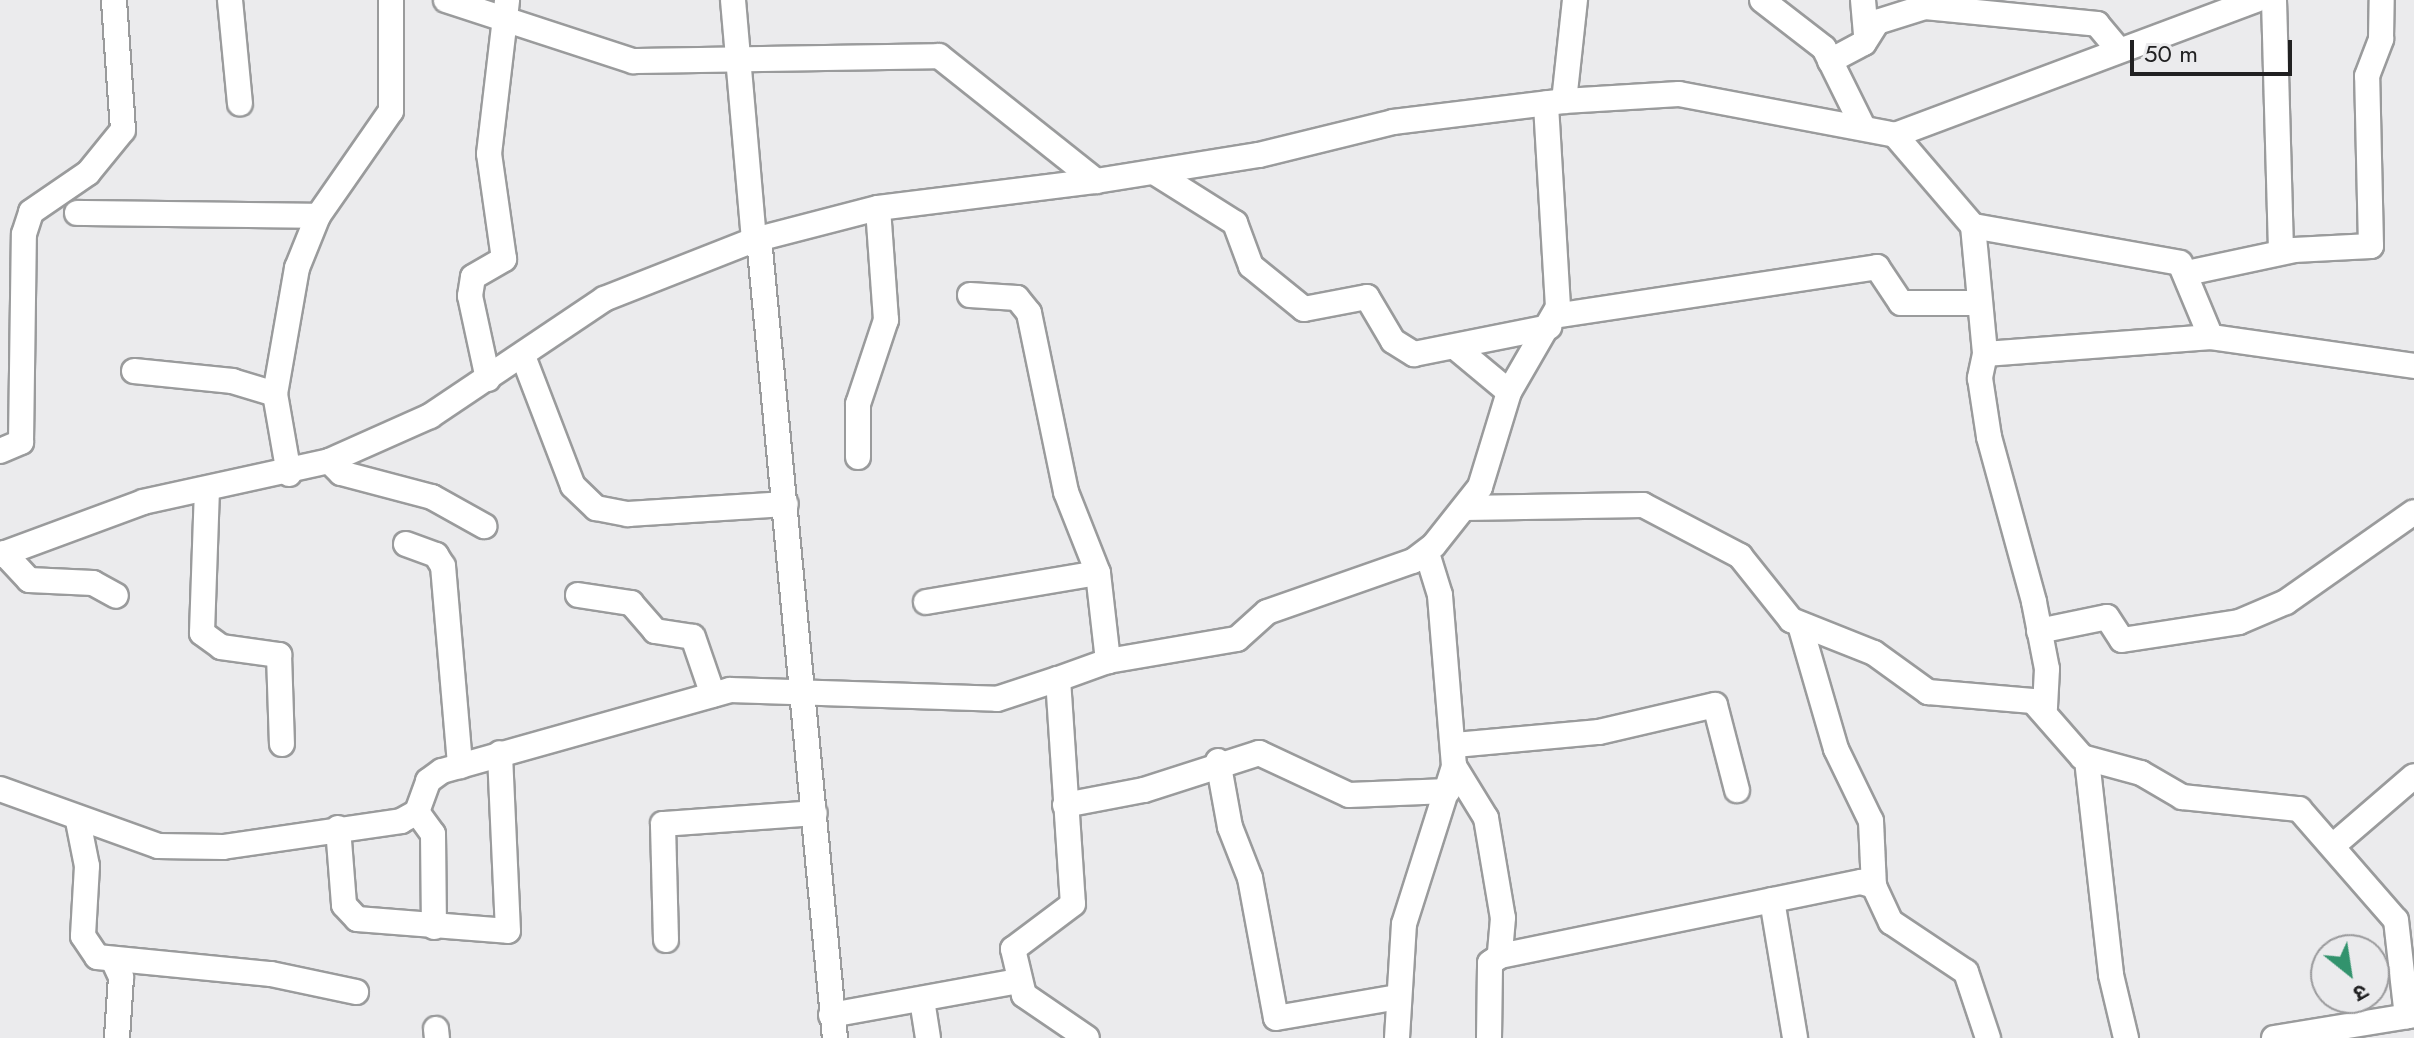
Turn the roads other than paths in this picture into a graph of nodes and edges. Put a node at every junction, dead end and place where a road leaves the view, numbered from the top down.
1 (114, 0) edge
2 (230, 0) edge
3 (391, 0) edge
4 (446, 0) edge
5 (733, 0) edge
6 (1575, 0) edge
7 (1762, 0) edge
8 (1863, 0) edge
9 (2258, 0) edge
10 (2382, 0) edge
11 (2225, 5) edge
12 (507, 10) edge
13 (1866, 37) junction
14 (2117, 48) junction
15 (739, 58) junction
16 (1830, 61) junction
17 (1555, 102) junction
18 (240, 104) dead end
19 (1863, 127) junction
20 (1895, 135) junction
21 (1154, 172) junction
22 (1096, 181) junction
23 (878, 208) junction
24 (77, 213) dead end
25 (318, 216) junction
26 (1973, 226) junction
27 (756, 239) junction
28 (2281, 252) junction
29 (2187, 273) junction
30 (970, 295) dead end
31 (1978, 303) junction
32 (1552, 322) junction
33 (2211, 337) junction
34 (1455, 347) junction
35 (1985, 354) junction
36 (523, 356) junction
37 (2414, 366) edge
38 (134, 371) dead end
39 (488, 379) junction
40 (1509, 392) junction
41 (275, 394) junction
42 (0, 451) edge
43 (858, 457) dead end
44 (329, 461) junction
45 (289, 474) junction
46 (207, 489) junction
47 (786, 504) junction
48 (1465, 508) junction
49 (2414, 512) edge
50 (484, 526) dead end
51 (406, 544) dead end
52 (1427, 553) junction
53 (2, 554) edge
54 (1098, 573) junction
55 (578, 595) dead end
56 (116, 596) dead end
57 (926, 602) dead end
58 (1800, 625) junction
59 (2039, 631) junction
60 (1108, 661) junction
61 (1058, 679) junction
62 (804, 690) junction
63 (713, 695) junction
64 (2045, 708) junction
65 (282, 744) dead end
66 (500, 753) junction
67 (1455, 755) junction
68 (2087, 760) junction
69 (1218, 761) junction
70 (460, 766) junction
71 (2414, 776) edge
72 (0, 789) edge
73 (1737, 790) dead end
74 (1448, 791) junction
75 (1065, 805) junction
76 (417, 812) junction
77 (815, 813) junction
78 (78, 821) junction
79 (338, 828) junction
80 (2335, 844) junction
81 (1874, 886) junction
82 (1772, 900) junction
83 (434, 927) junction
84 (666, 940) dead end
85 (1500, 956) junction
86 (114, 962) junction
87 (1019, 981) junction
88 (356, 992) dead end
89 (1397, 997) junction
90 (922, 1000) junction
91 (2411, 1016) edge
92 (833, 1026) edge
93 (117, 1038) edge
94 (928, 1038) edge
95 (1087, 1038) edge
96 (1397, 1038) edge
97 (1489, 1038) edge
98 (1795, 1038) edge
99 (1988, 1038) edge
100 (2126, 1038) edge
101 (2274, 1038) edge

1 - 42 street
2 - 18 street
3 - 25 street
4 - 12 street
5 - 15 street
6 - 17 street
7 - 16 street
8 - 13 street
9 - 11 street
9 - 28 street
10 - 28 street
11 - 14 street
12 - 15 street
12 - 39 street
13 - 14 street
13 - 16 street
14 - 20 street
15 - 22 street
15 - 27 street
16 - 19 street
17 - 19 street
17 - 21 street
17 - 32 street
19 - 20 street
20 - 26 street
21 - 22 street
21 - 34 street
22 - 23 street
23 - 27 street
23 - 43 street
24 - 25 street
25 - 41 street
26 - 29 street
26 - 31 street
27 - 36 street
27 - 47 street
28 - 29 street
29 - 33 street
30 - 54 street
31 - 32 street
31 - 35 street
32 - 34 street
32 - 40 street
33 - 35 street
33 - 37 street
34 - 40 street
35 - 59 street
36 - 39 street
36 - 47 street
38 - 41 street
39 - 44 street
40 - 48 street
41 - 45 street
44 - 45 street
44 - 50 street
45 - 46 street
46 - 53 street
46 - 65 street
47 - 62 street
48 - 52 street
48 - 58 street
49 - 59 street
51 - 70 street
52 - 60 street
52 - 67 street
53 - 56 street
54 - 57 street
54 - 60 street
55 - 63 street
58 - 64 street
58 - 81 street
59 - 64 street
60 - 61 street
61 - 62 street
61 - 75 street
62 - 63 street
62 - 77 street
63 - 66 street
64 - 68 street
66 - 70 street
66 - 83 street
67 - 73 street
67 - 74 street
67 - 85 street
68 - 80 street
68 - 100 street
69 - 74 street
69 - 75 street
69 - 89 street
70 - 76 street
71 - 80 street
72 - 78 street
74 - 89 street
75 - 87 street
76 - 79 street
76 - 83 street
77 - 84 street
77 - 92 street
78 - 79 street
78 - 86 street
79 - 83 street
80 - 91 street
81 - 82 street
81 - 99 street
82 - 85 street
82 - 98 street
85 - 97 street
86 - 88 street
86 - 93 street
87 - 90 street
87 - 95 street
89 - 96 street
90 - 92 street
90 - 94 street
91 - 101 street

